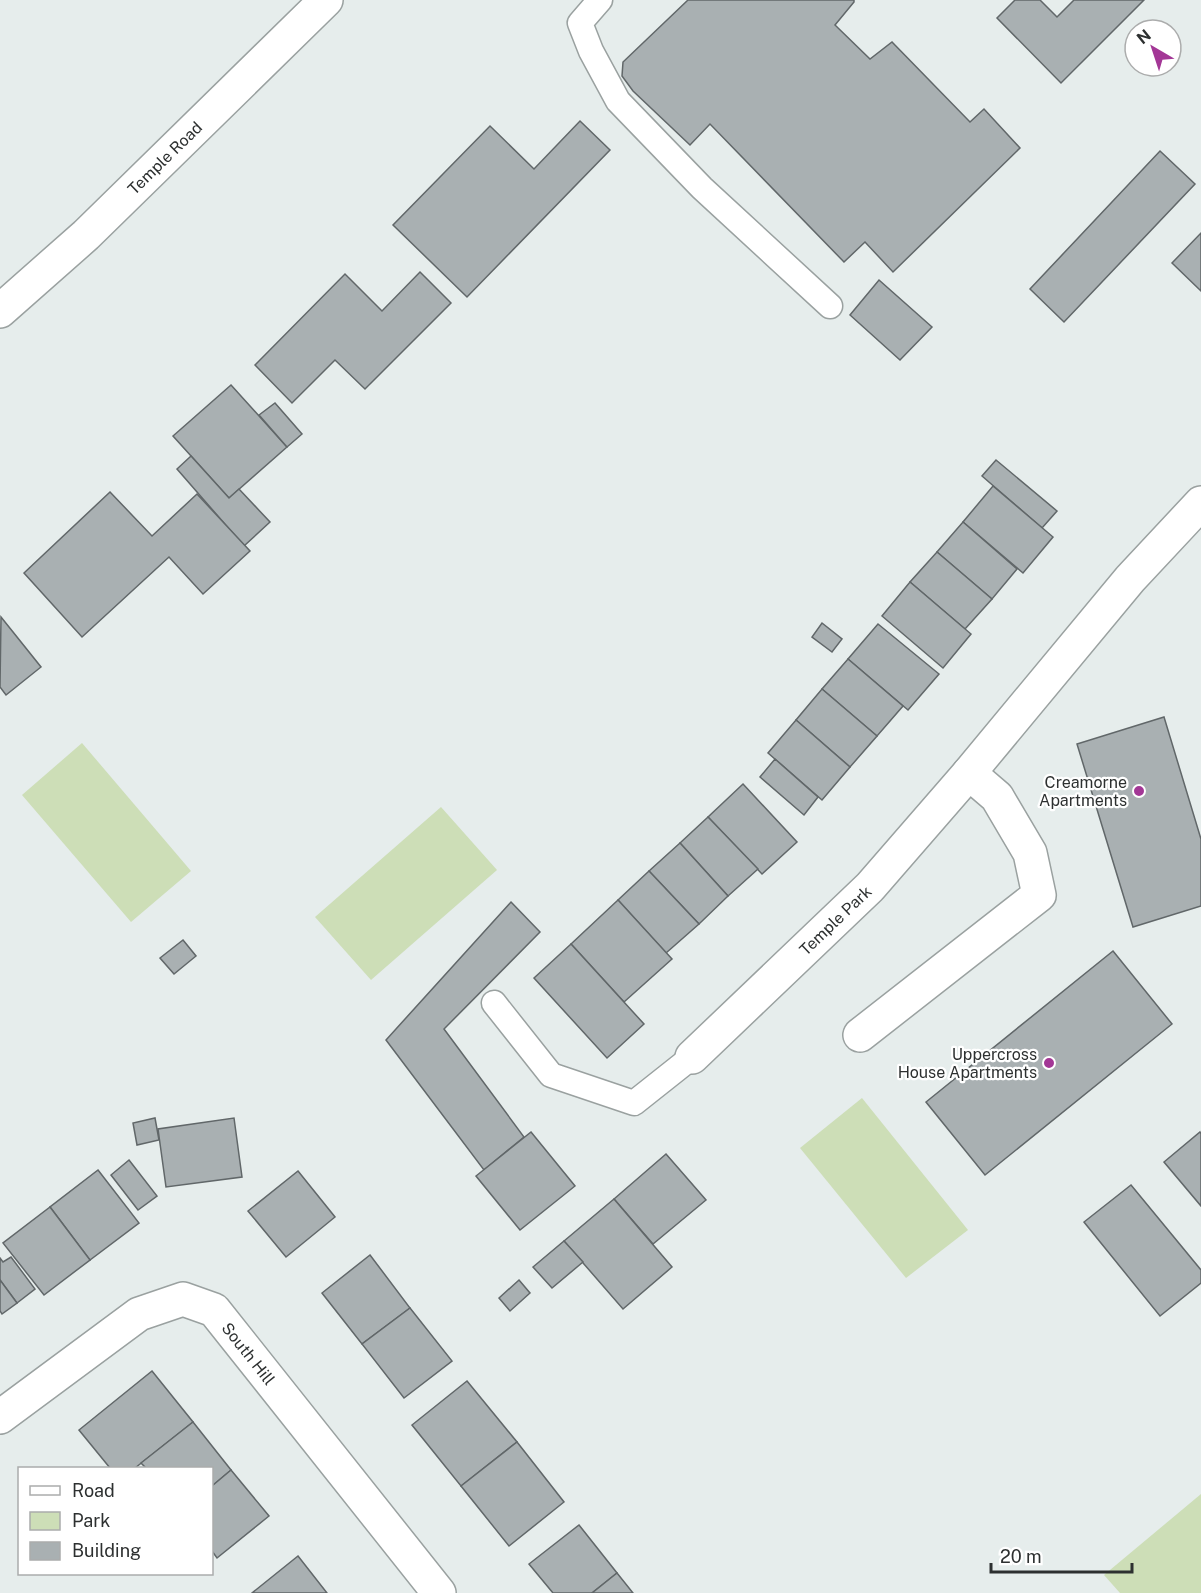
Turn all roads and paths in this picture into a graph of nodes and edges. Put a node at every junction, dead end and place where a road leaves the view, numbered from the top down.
1 (326, 0) edge
2 (600, 0) edge
3 (830, 306) dead end
4 (0, 311) edge
5 (1201, 503) edge
6 (969, 773) junction
7 (494, 1002) dead end
8 (860, 1035) dead end
9 (692, 1057) joint
10 (0, 1417) edge
11 (439, 1593) edge

1 - 4 street, Temple Road
2 - 3 lane
5 - 6 street, Temple Park
6 - 8 street
6 - 9 street, Temple Park
7 - 9 lane
10 - 11 street, South Hill

